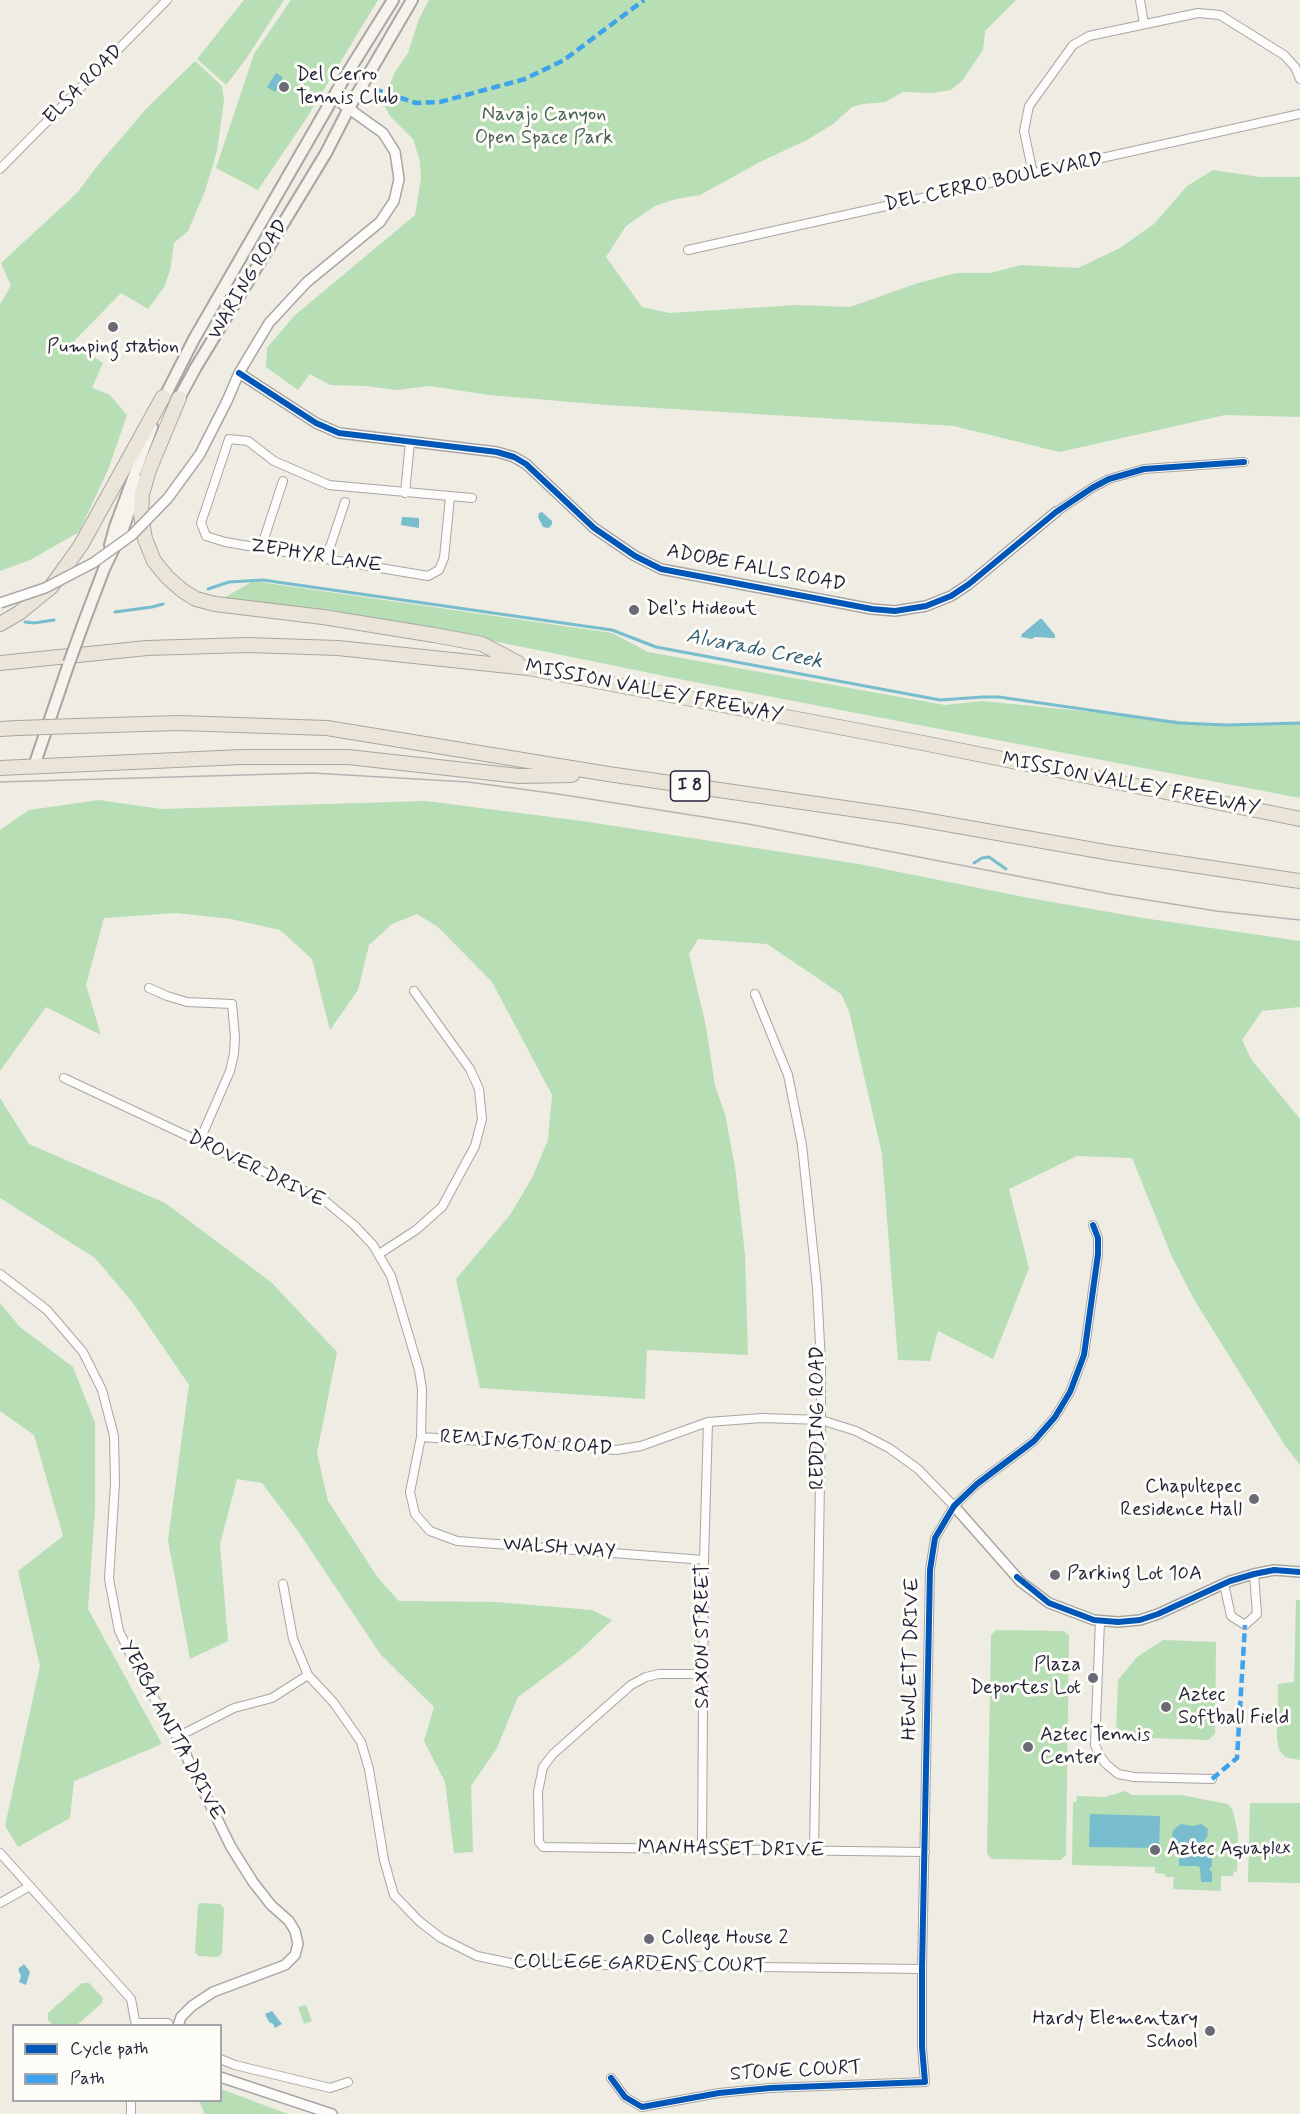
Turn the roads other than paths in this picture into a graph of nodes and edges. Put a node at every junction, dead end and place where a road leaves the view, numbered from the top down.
1 (167, 0) edge
2 (393, 0) edge
3 (412, 0) edge
4 (1140, 0) edge
5 (1144, 24) junction
6 (1300, 79) edge
7 (334, 98) junction
8 (349, 108) junction
9 (1300, 114) edge
10 (0, 169) edge
11 (1033, 174) junction
12 (688, 250) dead end
13 (239, 373) junction
14 (163, 397) junction
15 (179, 398) junction
16 (410, 442) junction
17 (1244, 462) dead end
18 (283, 480) dead end
19 (405, 493) junction
20 (450, 496) junction
21 (472, 498) dead end
22 (345, 502) dead end
23 (1056, 512) joint
24 (261, 548) junction
25 (326, 559) junction
26 (104, 568) junction
27 (0, 603) edge
28 (0, 624) edge
29 (0, 663) edge
30 (528, 668) junction
31 (0, 729) edge
32 (34, 766) junction
33 (0, 768) edge
34 (608, 774) junction
35 (1300, 819) edge
36 (1300, 881) edge
37 (149, 988) dead end
38 (414, 991) dead end
39 (755, 994) dead end
40 (64, 1078) dead end
41 (200, 1142) junction
42 (1093, 1225) dead end
43 (379, 1254) junction
44 (0, 1275) edge
45 (821, 1420) junction
46 (708, 1422) junction
47 (421, 1437) junction
48 (954, 1506) junction
49 (419, 1521) joint
50 (704, 1560) junction
51 (1300, 1572) edge
52 (1254, 1574) junction
53 (283, 1584) dead end
54 (1224, 1584) junction
55 (1100, 1621) junction
56 (308, 1674) junction
57 (704, 1674) junction
58 (177, 1737) junction
59 (1212, 1779) dead end
60 (702, 1850) junction
61 (814, 1851) junction
62 (925, 1852) junction
63 (0, 1853) edge
64 (30, 1886) junction
65 (0, 1903) edge
66 (922, 1969) junction
67 (140, 2024) edge
68 (142, 2024) edge
69 (169, 2024) edge
70 (178, 2024) edge
71 (222, 2060) edge
72 (222, 2078) edge
73 (611, 2078) dead end
74 (348, 2082) dead end
75 (925, 2082) joint
76 (332, 2114) edge

1 - 10 street, ELSA ROAD
2 - 7 main road, WARING ROAD
3 - 8 main road, WARING ROAD
4 - 5 street
5 - 6 street
5 - 11 street
7 - 8 street
7 - 14 main road, WARING ROAD
8 - 13 street
8 - 15 main road, WARING ROAD
9 - 11 street, DEL CERRO BOULEVARD
11 - 12 street, DEL CERRO BOULEVARD
13 - 16 street, ADOBE FALLS ROAD
13 - 27 street, bridge
14 - 26 main road, WARING ROAD
14 - 28 highway
15 - 26 main road, WARING ROAD
15 - 30 highway
16 - 19 street
16 - 23 street, ADOBE FALLS ROAD
17 - 23 street, ADOBE FALLS ROAD
18 - 24 street
19 - 20 street
19 - 24 street, ZEPHYR LANE
20 - 21 street
20 - 25 street, ZEPHYR LANE
22 - 25 street
24 - 25 street, ZEPHYR LANE
26 - 32 main road, WARING ROAD, bridge
29 - 30 highway, MISSION VALLEY FREEWAY
30 - 35 highway, MISSION VALLEY FREEWAY
31 - 34 highway, I 8, bridge
32 - 33 highway
32 - 34 highway
34 - 36 highway, I 8
37 - 41 street
38 - 43 street
39 - 45 street, REDDING ROAD
40 - 41 street, DROVER DRIVE
41 - 43 street, DROVER DRIVE
42 - 48 street, HEWLETT DRIVE
43 - 47 street, DROVER DRIVE
44 - 58 street, YERBA ANITA DRIVE
45 - 46 street, REMINGTON ROAD
45 - 48 street, REMINGTON ROAD
45 - 61 street, REDDING ROAD
46 - 47 street, REMINGTON ROAD
46 - 50 street, SAXON STREET
47 - 49 street, DROVER DRIVE
48 - 55 street, REMINGTON ROAD
48 - 62 street, HEWLETT DRIVE
49 - 50 street, WALSH WAY
50 - 57 street, SAXON STREET
51 - 52 street, REMINGTON ROAD
52 - 54 street, REMINGTON ROAD
52 - 54 street
53 - 56 street, COLLEGE GARDENS COURT
54 - 55 street, REMINGTON ROAD
55 - 59 street
56 - 58 street
56 - 66 street, COLLEGE GARDENS COURT
57 - 60 street, SAXON STREET
57 - 60 street, MANHASSET DRIVE
58 - 70 street, YERBA ANITA DRIVE
60 - 61 street, MANHASSET DRIVE
61 - 62 street, MANHASSET DRIVE
62 - 66 street, HEWLETT DRIVE
63 - 64 street
64 - 65 street
64 - 67 street
66 - 75 street, HEWLETT DRIVE
68 - 69 street
71 - 74 street
72 - 76 street
73 - 75 street, STONE COURT

